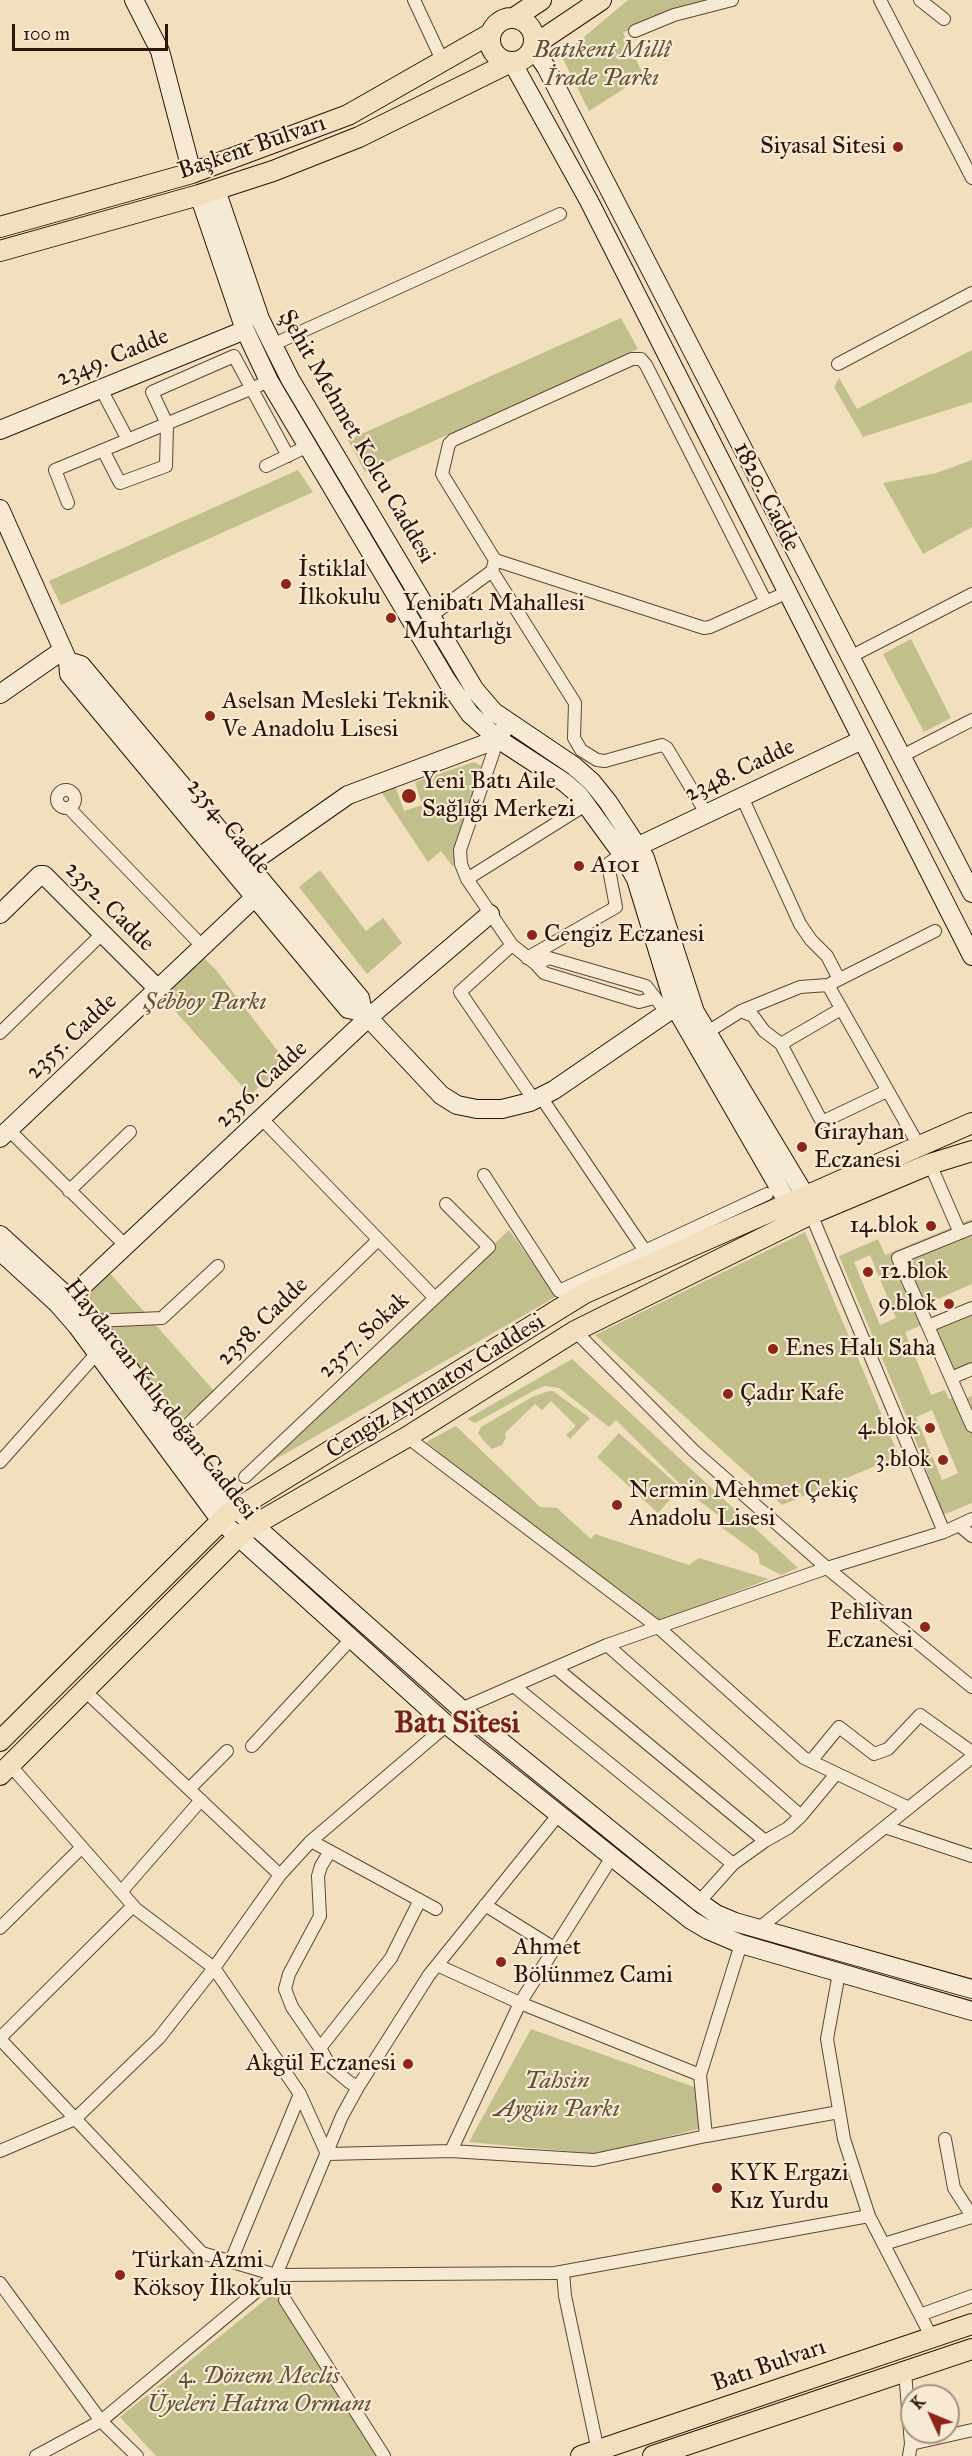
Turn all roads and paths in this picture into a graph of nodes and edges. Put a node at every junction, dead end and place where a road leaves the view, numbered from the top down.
1 (134, 0) edge
2 (414, 0) edge
3 (541, 0) edge
4 (732, 0) edge
5 (880, 0) edge
6 (920, 0) edge
7 (591, 2) edge
8 (514, 18) junction
9 (944, 19) dead end
10 (635, 31) dead end
11 (490, 34) junction
12 (534, 46) junction
13 (510, 63) junction
14 (439, 64) junction
15 (447, 94) junction
16 (561, 96) junction
17 (539, 112) junction
18 (192, 173) junction
19 (972, 178) edge
20 (208, 192) junction
21 (560, 214) dead end
22 (0, 227) edge
23 (0, 251) edge
24 (972, 292) edge
25 (245, 330) junction
26 (272, 345) junction
27 (838, 364) dead end
28 (270, 381) junction
29 (252, 388) junction
30 (101, 389) junction
31 (167, 424) junction
32 (0, 430) edge
33 (128, 440) junction
34 (308, 446) junction
35 (103, 450) junction
36 (288, 456) junction
37 (266, 466) dead end
38 (68, 503) dead end
39 (0, 509) edge
40 (494, 565) junction
41 (788, 592) junction
42 (972, 594) edge
43 (766, 602) junction
44 (431, 616) junction
45 (65, 655) junction
46 (850, 657) junction
47 (0, 694) edge
48 (972, 720) edge
49 (514, 726) junction
50 (862, 740) junction
51 (503, 742) junction
52 (902, 756) junction
53 (742, 797) junction
54 (587, 804) junction
55 (69, 808) dead end
56 (706, 813) junction
57 (630, 849) junction
58 (242, 869) junction
59 (467, 879) junction
60 (972, 893) edge
61 (255, 897) junction
62 (0, 914) edge
63 (490, 914) junction
64 (935, 931) dead end
65 (103, 933) junction
66 (512, 945) junction
67 (203, 947) junction
68 (972, 956) edge
69 (532, 961) junction
70 (834, 982) junction
71 (158, 989) junction
72 (842, 1009) junction
73 (671, 1010) junction
74 (741, 1011) junction
75 (365, 1015) junction
76 (0, 1033) edge
77 (706, 1033) junction
78 (781, 1044) junction
79 (887, 1091) junction
80 (537, 1099) junction
81 (261, 1118) junction
82 (972, 1123) edge
83 (130, 1132) dead end
84 (5, 1134) edge
85 (919, 1146) junction
86 (972, 1151) edge
87 (930, 1164) junction
88 (484, 1175) dead end
89 (69, 1191) junction
90 (767, 1194) dead end
91 (446, 1204) dead end
92 (802, 1205) junction
93 (713, 1228) junction
94 (972, 1228) edge
95 (960, 1233) junction
96 (0, 1235) edge
97 (378, 1240) junction
98 (126, 1246) junction
99 (0, 1251) edge
100 (645, 1251) junction
101 (218, 1266) dead end
102 (71, 1298) junction
103 (435, 1298) junction
104 (972, 1308) edge
105 (94, 1321) junction
106 (928, 1326) junction
107 (575, 1331) junction
108 (98, 1352) junction
109 (972, 1369) edge
110 (951, 1378) junction
111 (972, 1426) edge
112 (177, 1434) junction
113 (407, 1437) junction
114 (0, 1462) edge
115 (245, 1477) dead end
116 (228, 1515) junction
117 (972, 1519) edge
118 (254, 1525) junction
119 (960, 1526) junction
120 (944, 1532) junction
121 (972, 1536) edge
122 (238, 1537) junction
123 (827, 1568) junction
124 (659, 1628) junction
125 (351, 1639) junction
126 (607, 1645) junction
127 (556, 1668) junction
128 (514, 1686) junction
129 (972, 1688) edge
130 (84, 1690) junction
131 (461, 1710) junction
132 (447, 1725) junction
133 (0, 1741) edge
134 (252, 1746) dead end
135 (227, 1751) dead end
136 (972, 1752) edge
137 (972, 1757) edge
138 (811, 1761) junction
139 (5, 1770) edge
140 (836, 1774) junction
141 (189, 1789) junction
142 (201, 1800) junction
143 (909, 1808) junction
144 (559, 1814) junction
145 (801, 1816) junction
146 (885, 1827) junction
147 (311, 1841) junction
148 (765, 1841) junction
149 (81, 1848) junction
150 (329, 1853) junction
151 (972, 1856) edge
152 (612, 1857) junction
153 (733, 1864) junction
154 (280, 1875) junction
155 (121, 1892) junction
156 (420, 1900) junction
157 (699, 1902) junction
158 (485, 1905) junction
159 (133, 1906) junction
160 (436, 1909) dead end
161 (0, 1928) edge
162 (758, 1929) junction
163 (741, 1944) junction
164 (554, 1948) junction
165 (437, 1965) junction
166 (213, 1968) junction
167 (839, 1972) junction
168 (972, 1989) edge
169 (520, 2003) junction
170 (972, 2011) edge
171 (0, 2039) edge
172 (320, 2048) junction
173 (700, 2075) junction
174 (358, 2087) junction
175 (300, 2094) junction
176 (839, 2112) junction
177 (75, 2119) junction
178 (706, 2136) junction
179 (945, 2139) dead end
180 (0, 2151) edge
181 (451, 2151) junction
182 (327, 2154) junction
183 (869, 2216) junction
184 (972, 2216) edge
185 (884, 2244) junction
186 (231, 2261) junction
187 (563, 2272) junction
188 (276, 2275) junction
189 (0, 2283) edge
190 (972, 2296) edge
191 (285, 2300) dead end
192 (920, 2315) junction
193 (972, 2324) edge
194 (932, 2338) junction
195 (972, 2349) edge
196 (906, 2372) junction
197 (101, 2421) junction
198 (972, 2430) edge
199 (910, 2450) edge
200 (590, 2453) edge
201 (36, 2456) edge
202 (138, 2456) edge
203 (384, 2456) edge
204 (653, 2456) edge

1 - 18 street
2 - 14 street
3 - 8 main road
4 - 10 street
5 - 19 street
6 - 9 street
7 - 12 main road
8 - 11 main road
8 - 12 main road
11 - 13 main road
11 - 14 main road, Başkent Bulvarı
12 - 13 main road
12 - 16 street, 1820. Cadde
13 - 15 main road, Başkent Bulvarı
13 - 17 street, 1820. Cadde
14 - 15 main road
14 - 18 main road, Başkent Bulvarı
15 - 20 main road, Başkent Bulvarı
16 - 17 street
16 - 46 street, 1820. Cadde
17 - 41 street, 1820. Cadde
18 - 22 main road, Başkent Bulvarı
20 - 23 main road, Başkent Bulvarı
20 - 25 street, Şehit Mehmet Kolcu Caddesi
20 - 26 street, Şehit Mehmet Kolcu Caddesi
21 - 26 street
24 - 27 street
25 - 28 street, Şehit Mehmet Kolcu Caddesi
25 - 30 street, 2349. Cadde
26 - 44 street, Şehit Mehmet Kolcu Caddesi
28 - 29 street
28 - 34 street, Şehit Mehmet Kolcu Caddesi
29 - 31 street
29 - 31 street
29 - 36 street
30 - 32 street, 2349. Cadde
30 - 33 street
31 - 33 street
31 - 35 street
33 - 35 street
34 - 36 street
34 - 51 street, Şehit Mehmet Kolcu Caddesi
35 - 38 street
36 - 37 street
39 - 45 street, 2354. Cadde
40 - 43 street
40 - 43 street
40 - 44 street
40 - 56 street
41 - 43 street
41 - 50 street, 1820. Cadde
42 - 46 street
44 - 49 street, Şehit Mehmet Kolcu Caddesi
45 - 47 street
45 - 58 street, 2354. Cadde
46 - 52 street, 1820. Cadde
48 - 52 street
49 - 51 street
49 - 57 street, Şehit Mehmet Kolcu Caddesi
50 - 53 street, 2348. Cadde
50 - 68 street, 1820. Cadde
51 - 54 street, Şehit Mehmet Kolcu Caddesi
51 - 58 street
51 - 59 street
52 - 60 street, 1820. Cadde
53 - 56 street, 2348. Cadde
53 - 70 street
54 - 57 street, Şehit Mehmet Kolcu Caddesi
54 - 59 street
55 - 67 street
56 - 57 street, 2348. Cadde
57 - 69 street
57 - 73 street, Şehit Mehmet Kolcu Caddesi
57 - 77 street, Şehit Mehmet Kolcu Caddesi
58 - 61 street, 2354. Cadde
58 - 75 street, 2354. Cadde
59 - 63 street
61 - 67 street, 2355. Cadde
61 - 75 street, 2354. Cadde
62 - 65 street, 2352. Cadde
63 - 66 street
63 - 75 street, 2356. Cadde
64 - 70 street
65 - 71 street, 2352. Cadde
65 - 76 street
66 - 69 street
66 - 80 street
67 - 71 street, 2355. Cadde
69 - 73 street
70 - 72 street
70 - 74 street
71 - 84 street, 2355. Cadde
72 - 78 street
72 - 79 street
73 - 80 street, 2354. Cadde
73 - 92 street, Şehit Mehmet Kolcu Caddesi
74 - 77 street
74 - 78 street
75 - 80 street, 2354. Cadde
75 - 81 street, 2356. Cadde
77 - 92 street, Şehit Mehmet Kolcu Caddesi
78 - 79 street
79 - 85 street
80 - 100 street
81 - 97 street, 2357. Sokak
81 - 98 street, 2356. Cadde
82 - 85 main road, Cengiz Aytmatov Caddesi
83 - 89 street
84 - 89 street
85 - 92 main road, Cengiz Aytmatov Caddesi
86 - 87 main road, Cengiz Aytmatov Caddesi
87 - 92 main road, Cengiz Aytmatov Caddesi
87 - 95 street
88 - 100 street
89 - 98 street
90 - 93 street
91 - 103 street
92 - 93 main road, Cengiz Aytmatov Caddesi
92 - 107 main road, Cengiz Aytmatov Caddesi
92 - 120 street
93 - 100 street
93 - 116 main road, Cengiz Aytmatov Caddesi
94 - 95 street
95 - 106 street
96 - 102 street, Haydarcan Kılıçdoğan Caddesi
97 - 103 street, 2357. Sokak
97 - 112 street, 2358. Cadde
98 - 102 street, 2356. Cadde
99 - 108 street, Haydarcan Kılıçdoğan Caddesi
101 - 105 street
102 - 105 street, Haydarcan Kılıçdoğan Caddesi
103 - 115 street, 2357. Sokak
104 - 106 street
105 - 112 street, Haydarcan Kılıçdoğan Caddesi
106 - 110 street
107 - 113 main road, Cengiz Aytmatov Caddesi
107 - 123 street
108 - 114 street
108 - 116 street, Haydarcan Kılıçdoğan Caddesi
109 - 110 street
110 - 111 street
112 - 116 street, Haydarcan Kılıçdoğan Caddesi
113 - 118 main road, Cengiz Aytmatov Caddesi
113 - 124 street
116 - 118 street, Haydarcan Kılıçdoğan Caddesi
116 - 122 street, Haydarcan Kılıçdoğan Caddesi
116 - 133 main road, Cengiz Aytmatov Caddesi
117 - 119 street
118 - 122 main road, Cengiz Aytmatov Caddesi
118 - 131 street, Haydarcan Kılıçdoğan Caddesi
119 - 120 street
119 - 121 street
120 - 123 street
122 - 125 street, Haydarcan Kılıçdoğan Caddesi
122 - 130 main road, Cengiz Aytmatov Caddesi
123 - 124 street
123 - 129 street
124 - 126 street
124 - 138 street
125 - 132 street, Haydarcan Kılıçdoğan Caddesi
125 - 134 street
126 - 127 street
126 - 145 street
127 - 128 street
127 - 148 street
128 - 131 street
128 - 153 street
130 - 139 main road, Cengiz Aytmatov Caddesi
130 - 141 street
131 - 132 street
131 - 157 street, Haydarcan Kılıçdoğan Caddesi
132 - 144 street, Haydarcan Kılıçdoğan Caddesi
132 - 147 street
135 - 141 street
136 - 138 street
137 - 143 street
138 - 140 street
139 - 149 street
140 - 143 street
140 - 145 street
141 - 142 street
142 - 154 street
142 - 155 street
143 - 146 street
144 - 152 street, Haydarcan Kılıçdoğan Caddesi
144 - 158 street
145 - 148 street
146 - 151 street
146 - 162 street
147 - 150 street
147 - 154 street
148 - 153 street
149 - 155 street
149 - 161 street
150 - 156 street
150 - 172 street
152 - 163 street, Haydarcan Kılıçdoğan Caddesi
152 - 164 street
153 - 157 street
154 - 166 street
155 - 159 street
156 - 160 street
156 - 172 street
157 - 162 street, Haydarcan Kılıçdoğan Caddesi
158 - 164 street
158 - 165 street
159 - 166 street
159 - 171 street
162 - 168 street, Haydarcan Kılıçdoğan Caddesi
163 - 167 street, Haydarcan Kılıçdoğan Caddesi
163 - 173 street
164 - 169 street
165 - 169 street
165 - 174 street
166 - 175 street
166 - 177 street
167 - 170 street, Haydarcan Kılıçdoğan Caddesi
167 - 176 street
169 - 173 street
169 - 181 street
171 - 177 street
172 - 174 street
173 - 178 street
174 - 182 street
175 - 182 street
175 - 186 street
176 - 178 street
176 - 183 street
177 - 180 street
177 - 186 street
178 - 181 street
179 - 184 street
181 - 182 street
182 - 188 street
183 - 185 street
183 - 187 street
184 - 185 street
185 - 192 street
186 - 188 street
187 - 188 street
187 - 200 street
188 - 197 street
189 - 197 street
190 - 192 street
191 - 203 street
192 - 194 street
193 - 194 main road, Batı Bulvarı
194 - 200 main road, Batı Bulvarı
195 - 196 main road, Batı Bulvarı
196 - 199 street
196 - 204 main road, Batı Bulvarı
197 - 201 street
197 - 202 street
198 - 199 street

